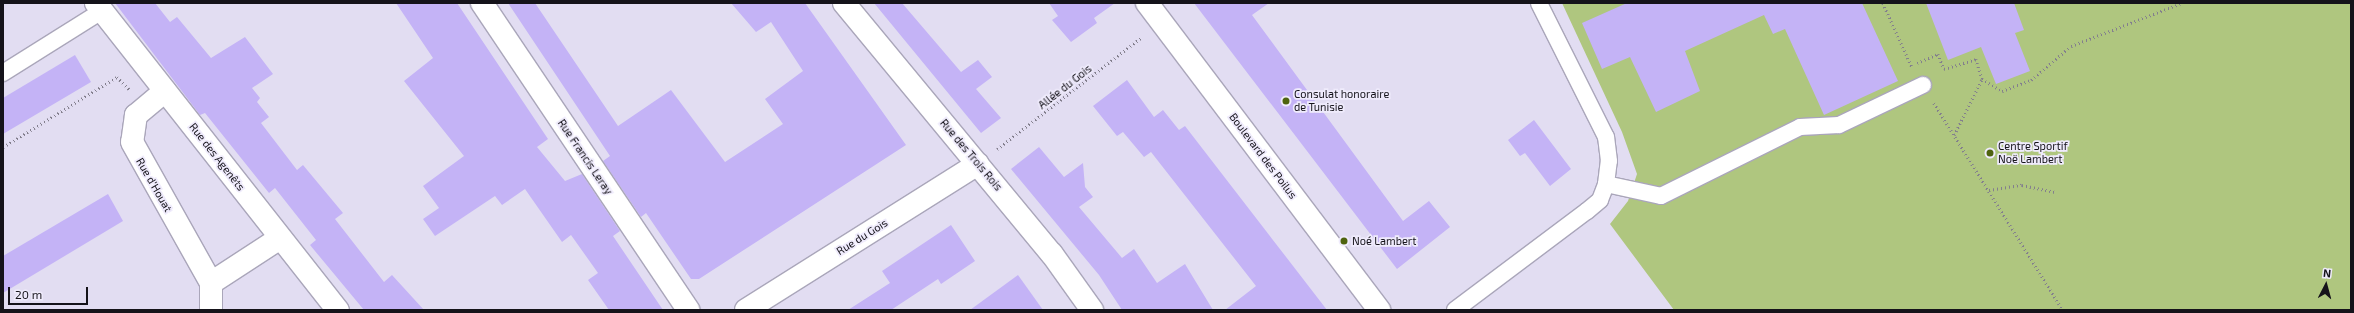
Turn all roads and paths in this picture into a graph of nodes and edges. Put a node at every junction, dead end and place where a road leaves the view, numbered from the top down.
1 (482, 3) edge
2 (844, 3) edge
3 (1147, 3) edge
4 (1538, 3) edge
5 (1883, 3) edge
6 (2182, 3) edge
7 (99, 7) edge
8 (1162, 22) junction
9 (1911, 65) junction
10 (3, 73) edge
11 (1982, 79) junction
12 (1923, 86) junction
13 (165, 90) junction
14 (145, 106) junction
15 (1954, 135) junction
16 (3, 146) edge
17 (978, 164) junction
18 (1606, 184) junction
19 (1989, 190) junction
20 (2055, 192) dead end
21 (280, 238) junction
22 (211, 283) junction
23 (211, 310) edge
24 (338, 310) edge
25 (688, 310) edge
26 (746, 310) edge
27 (1092, 310) edge
28 (1379, 310) edge
29 (1455, 310) edge
30 (2063, 310) edge

1 - 25 street, Rue Francis Leray
2 - 17 street, Rue des Trois Rois
3 - 8 street, Boulevard des Poilus
4 - 18 lane
5 - 9 path
6 - 11 path
7 - 10 lane
7 - 13 street, Rue des Agenêts
8 - 17 path, Allée du Gois
8 - 28 street, Boulevard des Poilus
9 - 11 path
9 - 12 path
11 - 15 path
12 - 15 path
12 - 18 lane
13 - 14 street, Rue d'Houat
13 - 21 street, Rue des Agenêts
14 - 16 path
14 - 22 street, Rue d'Houat
15 - 19 path
17 - 26 street, Rue du Gois
17 - 27 street, Rue des Trois Rois
18 - 29 lane
19 - 20 path
19 - 30 path
21 - 22 street
21 - 24 street, Rue des Agenêts
22 - 23 street, Rue d'Houat

